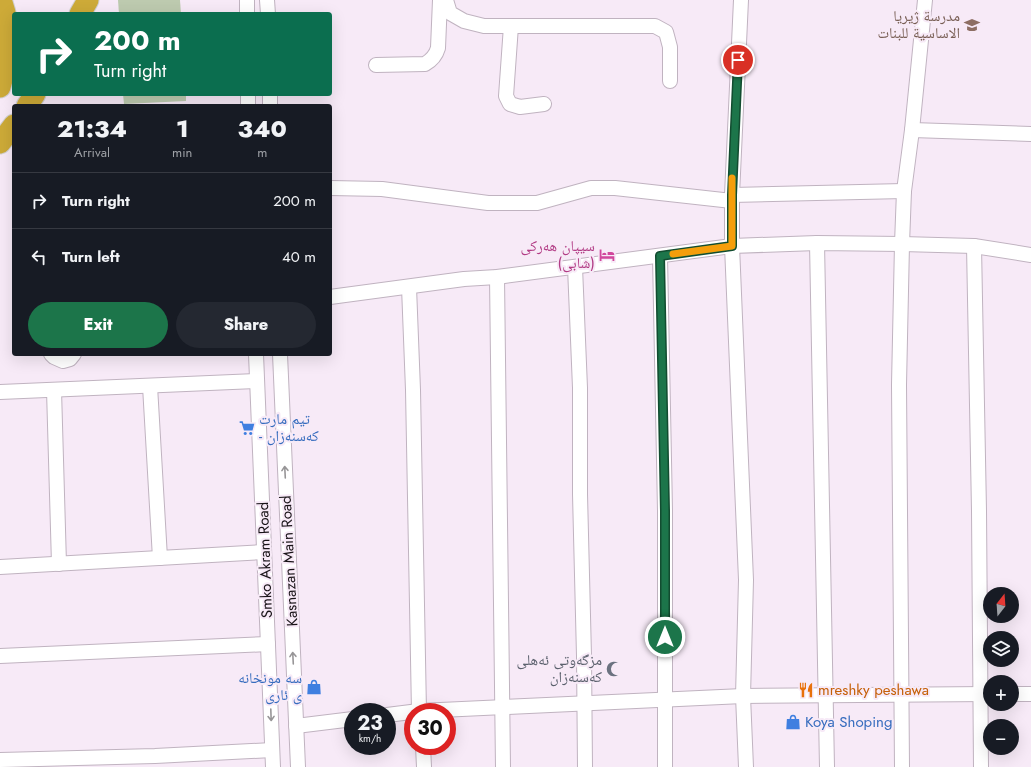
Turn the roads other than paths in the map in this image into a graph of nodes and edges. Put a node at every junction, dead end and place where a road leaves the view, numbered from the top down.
1 (1, 0) edge
2 (88, 0) edge
3 (247, 0) edge
4 (268, 0) edge
5 (440, 0) edge
6 (446, 0) edge
7 (741, 0) edge
8 (925, 0) edge
9 (81, 12) edge
10 (247, 12) edge
11 (268, 12) edge
12 (511, 26) junction
13 (376, 65) dead end
14 (670, 82) dead end
15 (0, 87) edge
16 (544, 104) dead end
17 (12, 128) edge
18 (912, 130) junction
19 (1031, 134) edge
20 (0, 143) edge
21 (332, 188) edge
22 (904, 191) junction
23 (732, 198) junction
24 (817, 243) junction
25 (902, 244) junction
26 (732, 246) junction
27 (974, 246) junction
28 (1031, 255) edge
29 (660, 256) junction
30 (576, 267) junction
31 (497, 277) junction
32 (409, 287) junction
33 (332, 297) edge
34 (53, 356) edge
35 (72, 356) edge
36 (256, 356) edge
37 (280, 356) edge
38 (257, 381) junction
39 (150, 386) junction
40 (54, 390) junction
41 (0, 392) edge
42 (264, 552) junction
43 (160, 558) junction
44 (59, 564) junction
45 (0, 567) edge
46 (268, 644) junction
47 (0, 656) edge
48 (984, 675) edge
49 (983, 694) edge
50 (1019, 694) edge
51 (1031, 694) edge
52 (901, 695) junction
53 (743, 696) junction
54 (826, 696) junction
55 (665, 700) junction
56 (419, 703) edge
57 (584, 704) junction
58 (502, 707) junction
59 (456, 709) edge
60 (984, 711) edge
61 (344, 720) edge
62 (296, 726) junction
63 (272, 750) junction
64 (423, 755) edge
65 (0, 760) edge
66 (156, 761) edge
67 (273, 767) edge
68 (298, 767) edge
69 (424, 767) edge
70 (504, 767) edge
71 (585, 767) edge
72 (666, 767) edge
73 (746, 767) edge
74 (827, 767) edge
75 (902, 767) edge
76 (981, 767) edge

1 - 15 highway
2 - 9 highway
3 - 10 street
4 - 11 street
5 - 13 street
6 - 12 street
7 - 23 street
8 - 18 street
12 - 14 street
12 - 16 street
17 - 20 highway
18 - 19 street
18 - 22 street
21 - 23 street
22 - 23 street
22 - 25 street
23 - 26 street
24 - 25 street
24 - 26 street
24 - 54 street
25 - 27 street
25 - 52 street
26 - 29 street
26 - 53 street
27 - 28 street
27 - 48 street
29 - 30 street
29 - 55 street
30 - 31 street
30 - 57 street
31 - 32 street
31 - 58 street
32 - 33 street
32 - 56 street
34 - 35 street
36 - 38 street, Smko Akram Road
62 -> 37 street, Kasnazan Main Road
38 - 39 street
38 - 42 street, Smko Akram Road
39 - 40 street
39 - 43 street
40 - 41 street
40 - 44 street
42 - 43 street
42 - 46 street, Smko Akram Road
43 - 44 street
44 - 45 street
46 - 47 street
46 -> 63 street, Smko Akram Road
49 - 52 street
50 - 51 street
52 - 54 street
52 - 75 street
53 - 54 street
53 - 55 street
53 - 73 street
54 - 74 street
55 - 57 street
55 - 72 street
57 - 58 street
57 - 71 street
58 - 59 street
58 - 70 street
60 - 76 street
61 - 62 street
62 - 68 street, Kasnazan Main Road
63 - 66 street
63 - 67 street, Smko Akram Road
64 - 69 street
65 - 66 street

